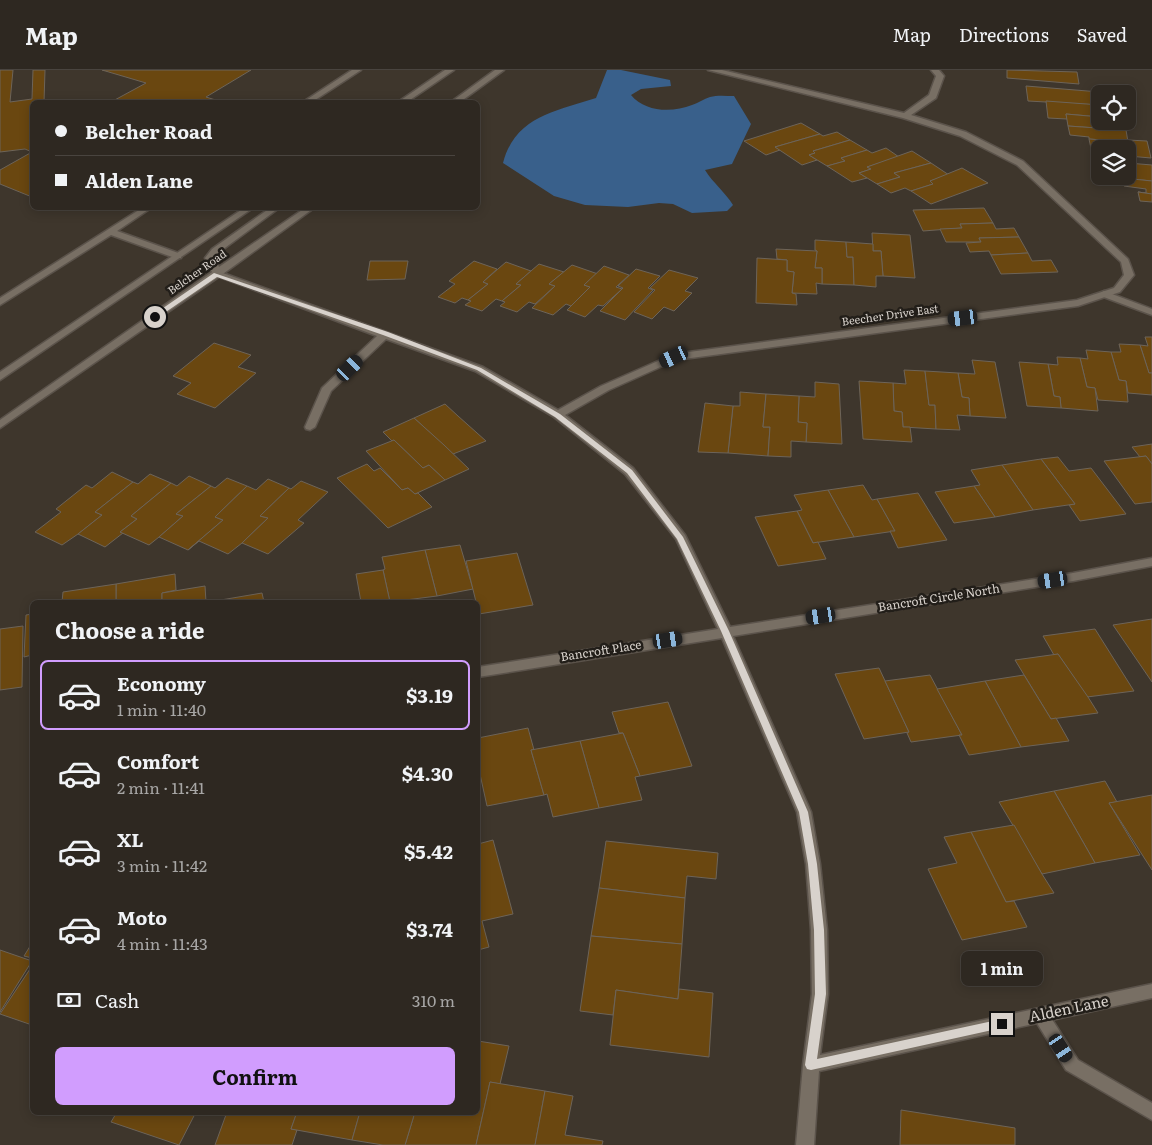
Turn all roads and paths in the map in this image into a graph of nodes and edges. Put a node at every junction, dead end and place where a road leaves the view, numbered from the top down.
1 (357, 70) edge
2 (450, 70) edge
3 (500, 70) edge
4 (712, 70) edge
5 (935, 70) edge
6 (310, 100) edge
7 (405, 100) edge
8 (458, 100) edge
9 (905, 116) junction
10 (144, 210) edge
11 (246, 210) edge
12 (272, 210) edge
13 (307, 210) edge
14 (110, 232) junction
15 (178, 256) junction
16 (217, 274) junction
17 (1104, 294) junction
18 (0, 302) edge
19 (1152, 312) edge
20 (385, 334) junction
21 (0, 377) edge
22 (558, 415) junction
23 (0, 425) edge
24 (310, 427) dead end
25 (1152, 562) edge
26 (725, 631) junction
27 (480, 672) edge
28 (1152, 991) edge
29 (1040, 1015) junction
30 (811, 1065) junction
31 (1152, 1112) edge
32 (805, 1145) edge

1 - 6 street
2 - 7 street
3 - 8 street
4 - 9 street, Beecher Drive East
5 - 9 street
9 - 17 street, Beecher Drive East
10 - 14 street
11 - 15 street, Belcher Road
12 - 16 street
13 - 16 street, Belcher Road
14 - 15 street
14 - 18 street
15 - 21 street, Belcher Road
16 - 20 street
16 - 23 street, Belcher Road
17 - 19 street
17 - 22 street, Beecher Drive East
20 - 22 street
20 - 24 street
22 - 26 street
25 - 26 street, Bancroft Circle North
26 - 27 street, Bancroft Place
26 - 30 street
28 - 29 street, Alden Lane
29 - 30 street, Alden Lane
29 - 31 street
30 - 32 street

